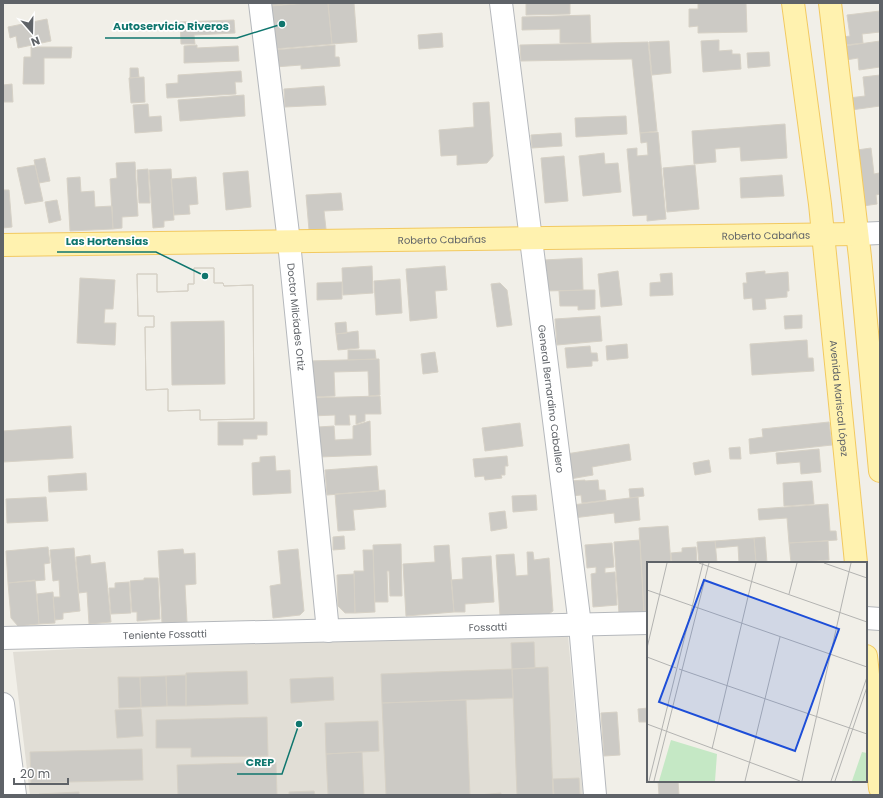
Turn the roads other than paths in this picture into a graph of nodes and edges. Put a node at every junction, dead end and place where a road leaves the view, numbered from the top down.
1 (260, 3) edge
2 (501, 3) edge
3 (793, 3) edge
4 (830, 3) edge
5 (880, 233) edge
6 (823, 234) junction
7 (857, 234) junction
8 (531, 238) junction
9 (289, 242) junction
10 (3, 245) edge
11 (880, 471) edge
12 (856, 562) edge
13 (867, 618) edge
14 (880, 619) edge
15 (647, 624) edge
16 (580, 625) junction
17 (328, 631) junction
18 (3, 638) edge
19 (867, 665) edge
20 (3, 704) edge
21 (880, 788) edge
22 (15, 795) edge
23 (595, 795) edge

1 - 9 street, Doctor Milcíades Ortiz
2 - 8 street, General Bernardino Caballero
3 - 6 main road, Avenida Mariscal López
4 - 7 main road
5 - 7 street, Roberto Cabañas
6 - 7 main road, Roberto Cabañas
6 - 8 main road, Roberto Cabañas
6 - 12 main road, Avenida Mariscal López
7 - 11 main road
8 - 9 main road, Roberto Cabañas
8 - 16 street, General Bernardino Caballero
9 - 10 main road, Roberto Cabañas
9 - 17 street, Doctor Milcíades Ortiz
13 - 14 street
15 - 16 street, Fossatti
16 - 17 street, Fossatti
16 - 23 street, General Bernardino Caballero
17 - 18 street, Teniente Fossatti
19 - 21 main road
20 - 22 street

